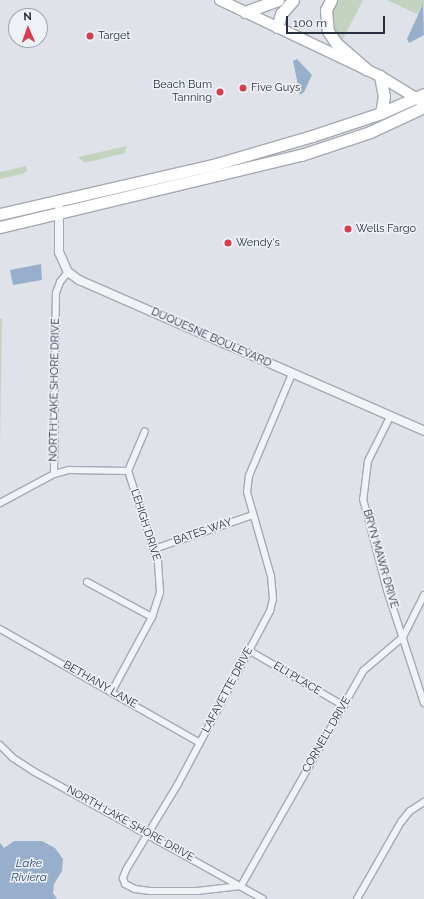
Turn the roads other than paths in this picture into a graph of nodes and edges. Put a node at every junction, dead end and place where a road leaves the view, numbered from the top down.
1 (220, 0) edge
2 (278, 0) edge
3 (293, 0) edge
4 (332, 0) edge
5 (245, 12) junction
6 (277, 27) junction
7 (366, 69) junction
8 (380, 76) junction
9 (421, 98) edge
10 (424, 107) edge
11 (380, 114) junction
12 (62, 200) junction
13 (0, 214) edge
14 (58, 215) junction
15 (0, 227) edge
16 (68, 272) junction
17 (292, 374) junction
18 (390, 417) junction
19 (145, 431) dead end
20 (424, 431) edge
21 (128, 471) junction
22 (54, 474) junction
23 (0, 503) edge
24 (253, 515) junction
25 (154, 549) junction
26 (87, 582) dead end
27 (424, 594) edge
28 (152, 617) junction
29 (0, 629) edge
30 (403, 637) junction
31 (250, 651) junction
32 (112, 691) junction
33 (424, 703) edge
34 (344, 706) junction
35 (200, 743) junction
36 (0, 745) edge
37 (424, 802) edge
38 (148, 834) junction
39 (241, 886) junction
40 (263, 899) edge
41 (357, 899) edge

1 - 5 main road
2 - 5 highway
3 - 6 highway
4 - 7 highway
5 - 6 main road
6 - 7 main road
7 - 8 main road
8 - 9 main road
8 - 11 highway
9 - 11 highway
10 - 14 highway
11 - 12 highway
12 - 13 highway
12 - 14 street
14 - 15 highway
14 - 16 street
16 - 17 street, DUQUESNE BOULEVARD
16 - 22 street, NORTH LAKE SHORE DRIVE
17 - 18 street, DUQUESNE BOULEVARD
17 - 24 street, LAFAYETTE DRIVE
18 - 20 street, DUQUESNE BOULEVARD
18 - 30 street, BRYN MAWR DRIVE
19 - 21 street
21 - 22 street
21 - 25 street, LEHIGH DRIVE
22 - 23 street, NORTH LAKE SHORE DRIVE
24 - 25 street, BATES WAY
24 - 31 street, LAFAYETTE DRIVE
25 - 28 street, LEHIGH DRIVE
26 - 28 street
27 - 30 street, CORNELL DRIVE
28 - 32 street, LEHIGH DRIVE
29 - 32 street, BETHANY LANE
30 - 33 street, BRYN MAWR DRIVE
30 - 34 street, CORNELL DRIVE
31 - 34 street, ELI PLACE
31 - 35 street, LAFAYETTE DRIVE
32 - 35 street, BETHANY LANE
34 - 39 street, CORNELL DRIVE
35 - 38 street, LAFAYETTE DRIVE
36 - 38 street, NORTH LAKE SHORE DRIVE
37 - 41 street
38 - 39 street, NORTH LAKE SHORE DRIVE
38 - 39 street, LAFAYETTE DRIVE
39 - 40 street, NORTH LAKE SHORE DRIVE

